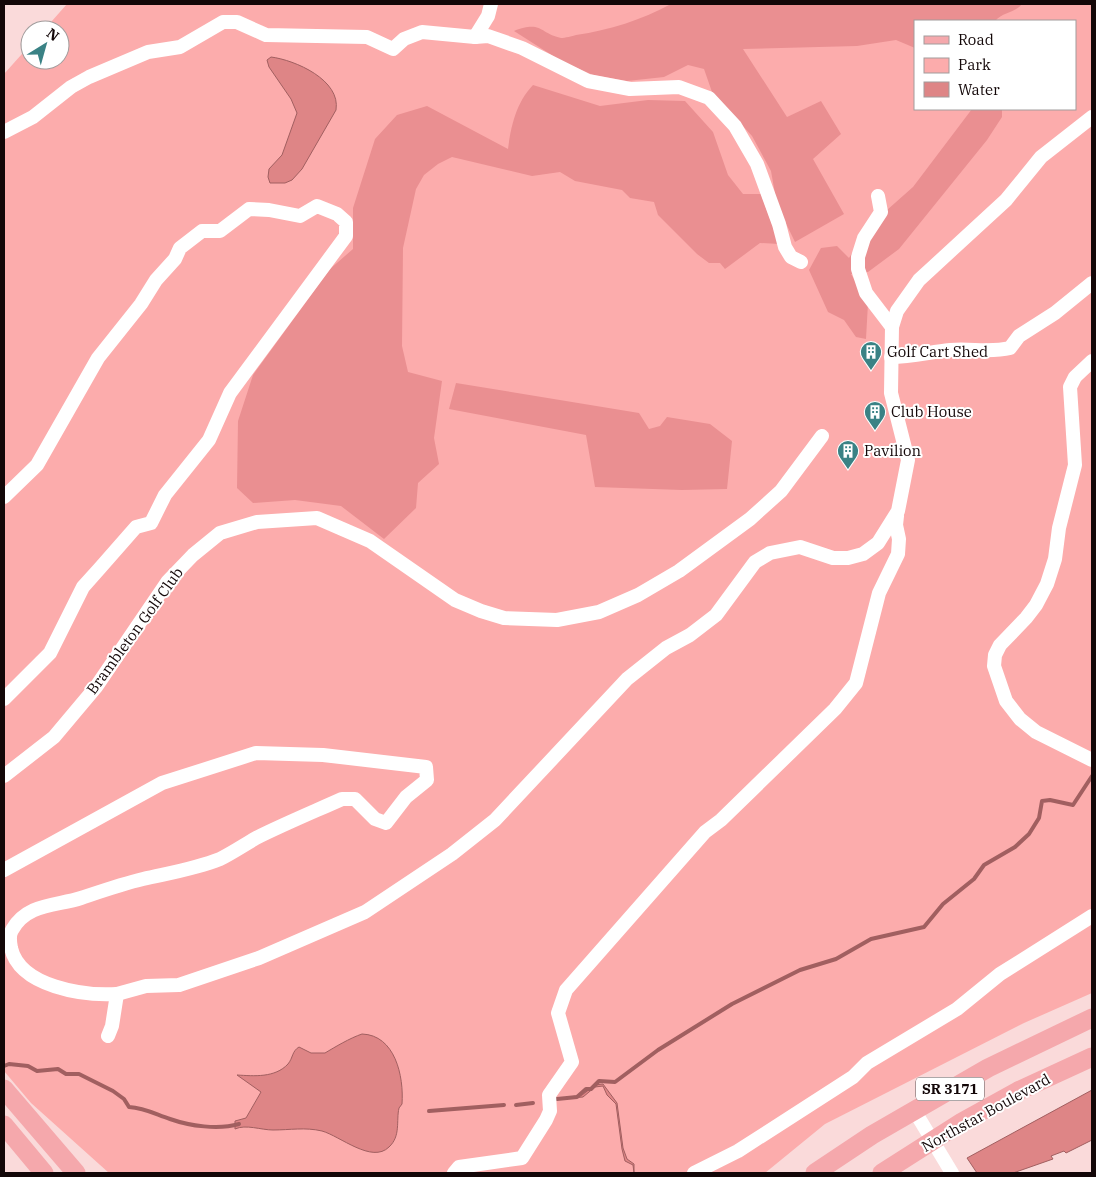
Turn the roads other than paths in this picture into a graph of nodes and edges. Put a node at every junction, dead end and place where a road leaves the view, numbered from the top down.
1 (491, 4) edge
2 (475, 37) junction
3 (1092, 117) edge
4 (4, 132) edge
5 (878, 196) dead end
6 (801, 262) dead end
7 (1092, 283) edge
8 (892, 327) junction
9 (891, 357) junction
10 (1092, 361) edge
11 (822, 436) dead end
12 (4, 497) edge
13 (898, 511) junction
14 (4, 699) edge
15 (1092, 760) edge
16 (4, 776) edge
17 (4, 870) edge
18 (1092, 916) edge
19 (117, 994) junction
20 (1092, 1018) edge
21 (108, 1036) dead end
22 (1092, 1057) edge
23 (4, 1089) edge
24 (914, 1110) junction
25 (4, 1125) edge
26 (933, 1140) junction
27 (44, 1173) edge
28 (76, 1173) edge
29 (454, 1173) edge
30 (694, 1173) edge
31 (814, 1173) edge
32 (882, 1173) edge
33 (952, 1173) edge

1 - 2 street
2 - 4 street
2 - 6 street
3 - 8 street
5 - 8 street
7 - 9 street
8 - 9 street
9 - 13 street
10 - 15 street
11 - 16 street, Brambleton Golf Club
12 - 14 street
13 - 19 street
13 - 29 street
17 - 19 street
18 - 30 street
19 - 21 street
20 - 24 main road, SR 3171
22 - 26 main road, Northstar Boulevard / SR 3171
23 - 28 main road
24 - 26 street
24 - 31 main road, SR 3171
25 - 27 main road
26 - 32 main road, Northstar Boulevard / SR 3171
26 - 33 street

